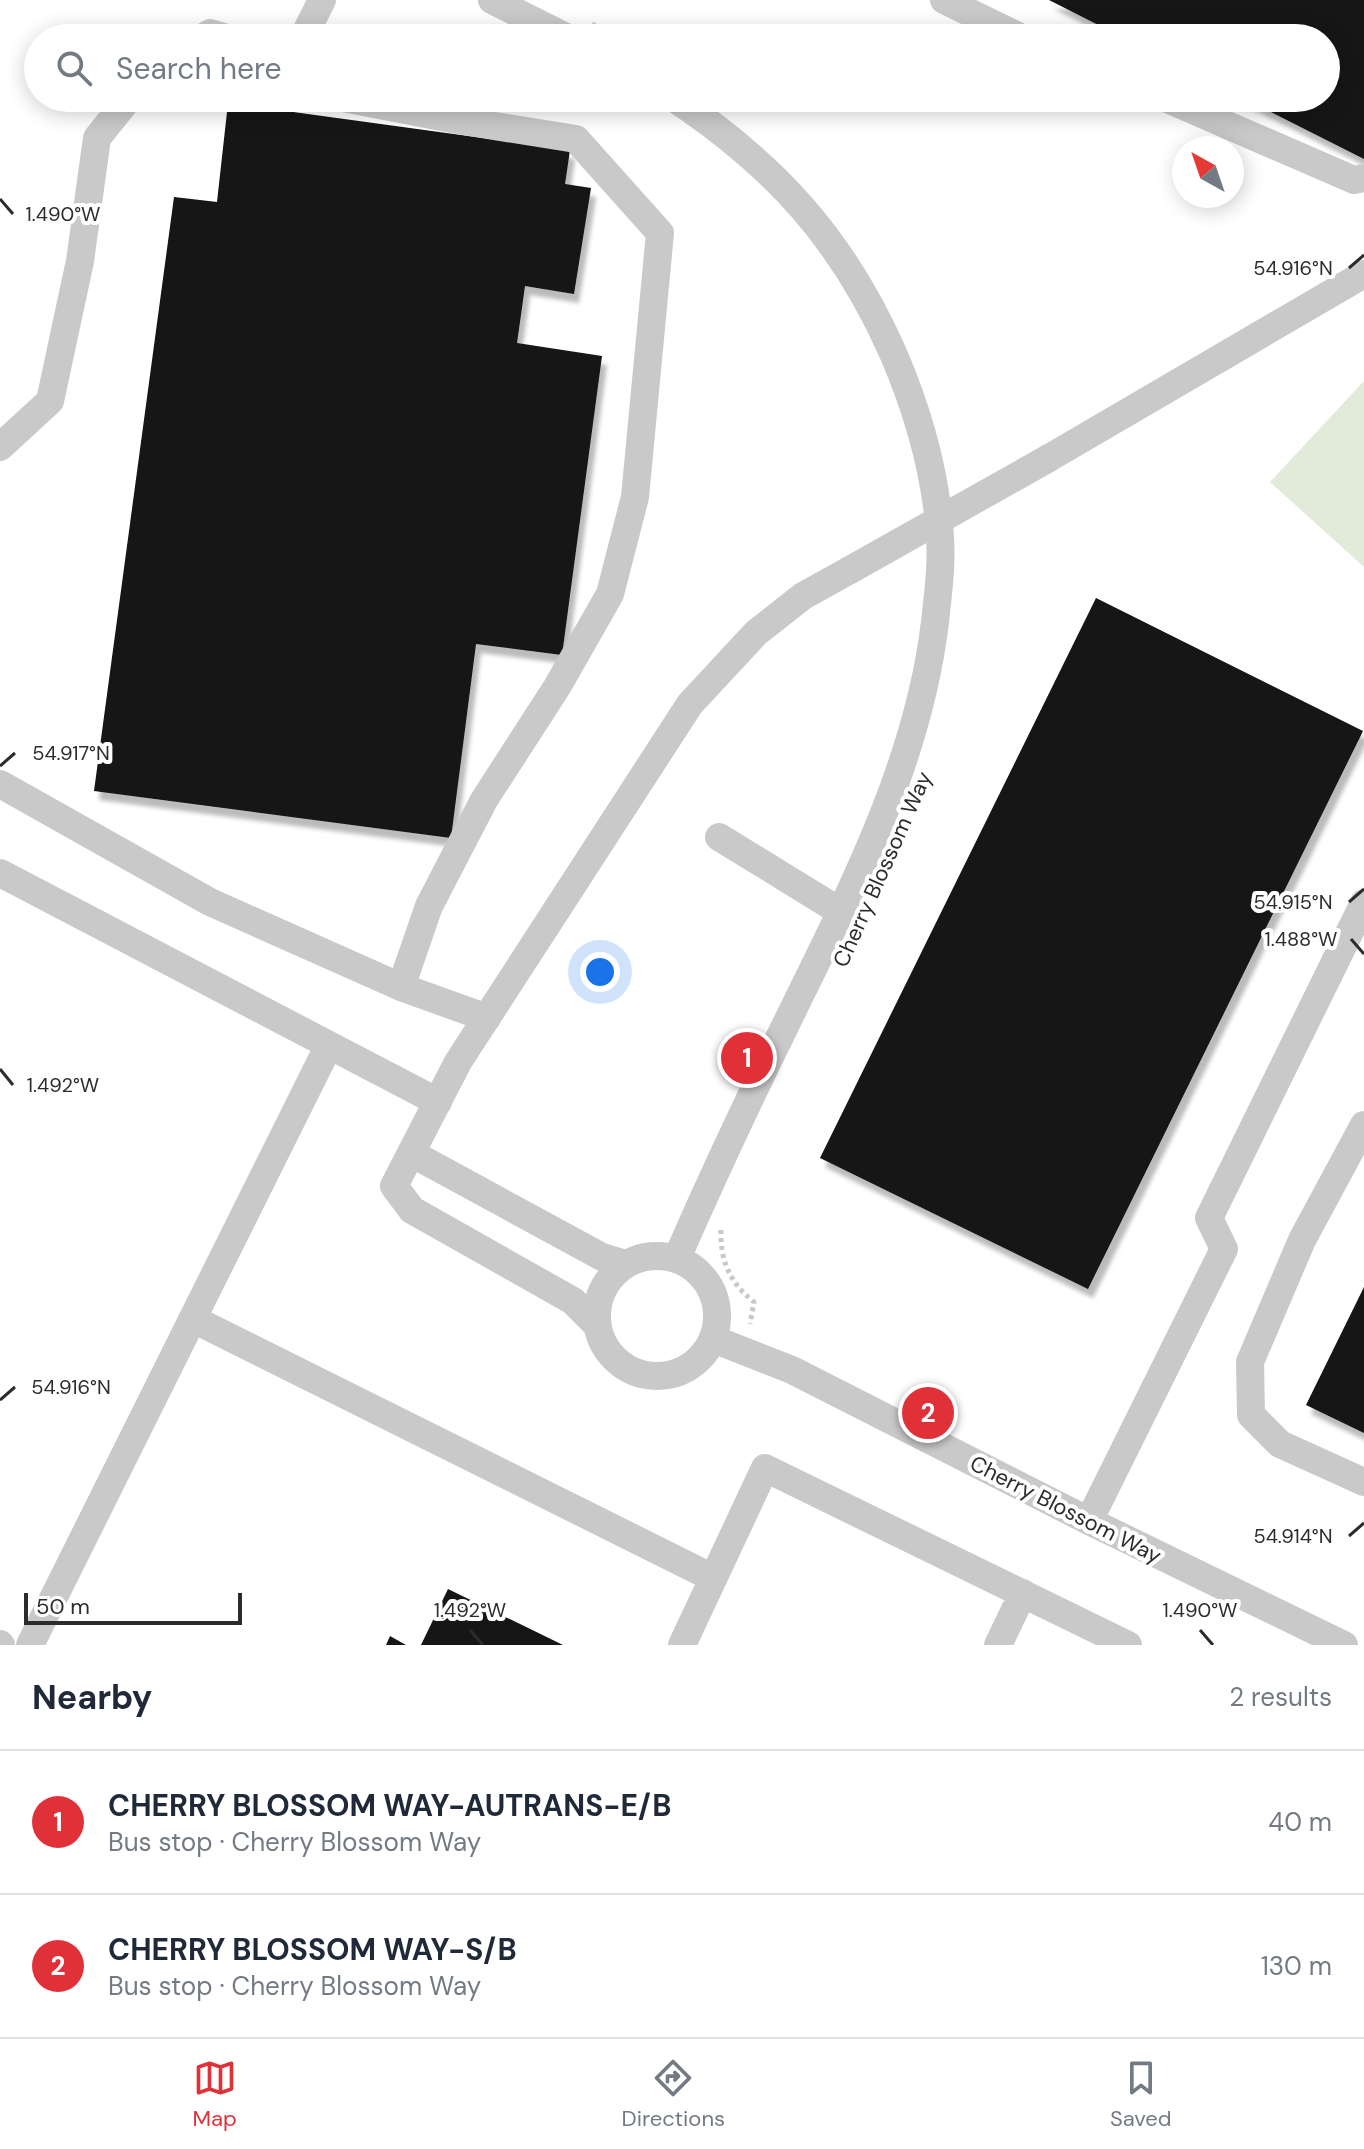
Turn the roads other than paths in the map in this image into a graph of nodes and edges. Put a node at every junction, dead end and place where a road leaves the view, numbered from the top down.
1 (322, 0) edge
2 (492, 0) edge
3 (944, 0) edge
4 (310, 24) edge
5 (540, 24) edge
6 (993, 24) edge
7 (118, 112) edge
8 (416, 112) edge
9 (696, 112) edge
10 (1197, 112) edge
11 (1364, 178) edge
12 (1364, 274) edge
13 (0, 447) edge
14 (0, 784) edge
15 (719, 837) dead end
16 (0, 873) edge
17 (1364, 903) edge
18 (841, 912) junction
19 (401, 987) junction
20 (487, 1018) junction
21 (329, 1045) junction
22 (438, 1102) junction
23 (1364, 1125) edge
24 (411, 1153) junction
25 (677, 1258) junction
26 (625, 1264) junction
27 (193, 1319) junction
28 (597, 1325) junction
29 (713, 1339) junction
30 (1364, 1482) edge
31 (1089, 1521) junction
32 (713, 1578) junction
33 (1023, 1593) junction
34 (30, 1645) edge
35 (682, 1645) edge
36 (998, 1645) edge
37 (1128, 1645) edge
38 (1344, 1645) edge

1 - 4 street
2 - 5 street
3 - 6 street
7 - 13 street
8 - 19 street
9 - 18 street, Cherry Blossom Way
10 - 11 street
12 - 20 street, bridge
14 - 19 street
15 - 18 street
16 - 21 street
17 - 31 street
18 - 25 street, Cherry Blossom Way
19 - 20 street
20 - 22 street
21 - 22 street
21 - 27 street
22 - 24 street
23 - 30 street
24 - 26 street
24 - 28 street
25 - 26 street
25 - 29 street
26 - 28 street
27 - 32 street
27 - 34 street
28 - 29 street
29 - 31 street, Cherry Blossom Way
31 - 38 street, Cherry Blossom Way
32 - 33 street
32 - 35 street
33 - 36 street
33 - 37 street

